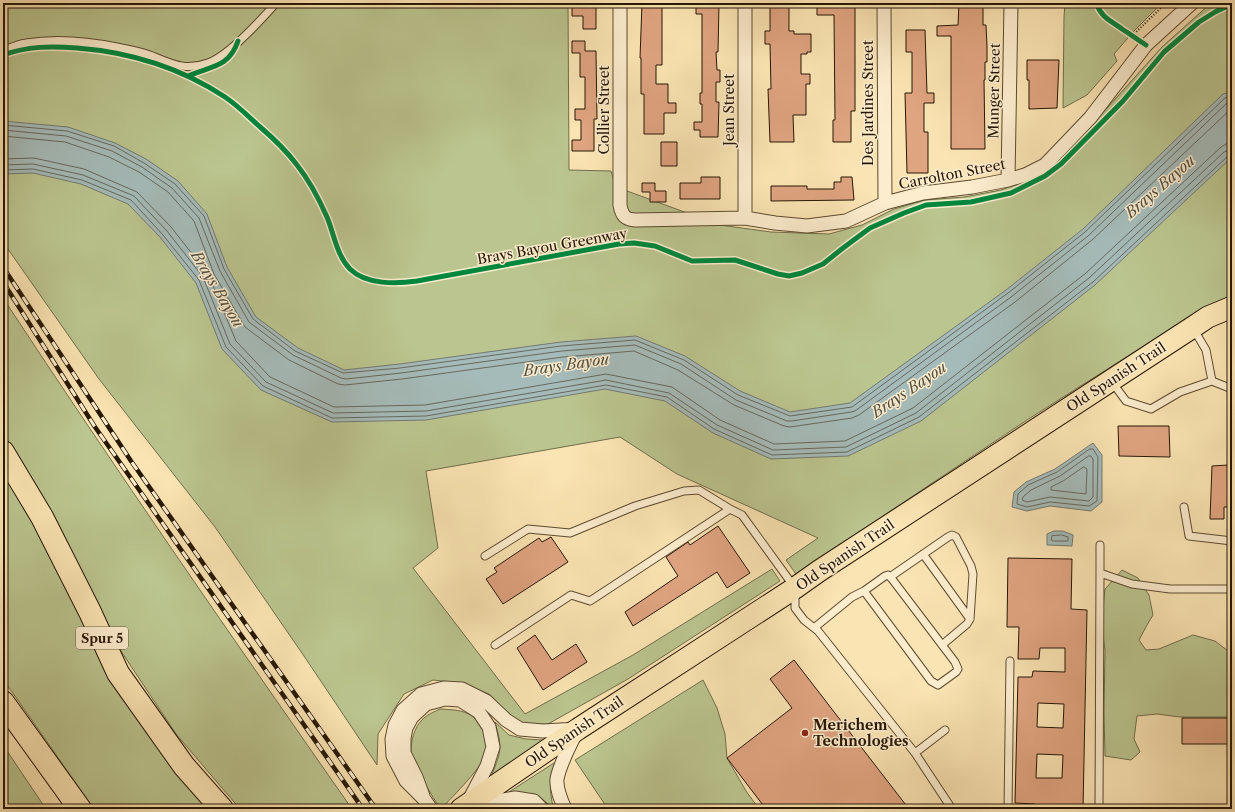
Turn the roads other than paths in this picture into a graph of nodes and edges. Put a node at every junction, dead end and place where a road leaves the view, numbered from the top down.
1 (276, 3) edge
2 (620, 3) edge
3 (745, 3) edge
4 (884, 3) edge
5 (1011, 3) edge
6 (1192, 3) edge
7 (3, 50) edge
8 (1008, 180) junction
9 (885, 203) junction
10 (624, 217) joint
11 (745, 218) junction
12 (1232, 306) edge
13 (1192, 327) junction
14 (1111, 380) junction
15 (1212, 382) junction
16 (1232, 389) edge
17 (3, 452) edge
18 (1184, 507) dead end
19 (730, 509) junction
20 (1232, 541) edge
21 (1100, 545) dead end
22 (923, 554) junction
23 (485, 556) dead end
24 (1100, 573) junction
25 (890, 577) junction
26 (795, 588) junction
27 (1232, 589) edge
28 (864, 591) junction
29 (970, 620) junction
30 (814, 628) junction
31 (495, 645) dead end
32 (942, 645) junction
33 (1010, 661) dead end
34 (3, 702) edge
35 (578, 729) junction
36 (945, 730) dead end
37 (915, 753) junction
38 (428, 804) edge
39 (464, 807) edge
40 (80, 809) edge
41 (222, 809) edge
42 (542, 809) edge
43 (565, 809) edge
44 (949, 809) edge
45 (1008, 809) edge
46 (1099, 809) edge

1 - 7 lane
2 - 10 street, Collier Street
3 - 11 street, Jean Street
4 - 9 street, Des Jardines Street
5 - 8 street, Munger Street
6 - 8 street, Carrolton Street
8 - 9 street, Carrolton Street
9 - 11 street, Carrolton Street
10 - 11 street, Carrolton Street
12 - 13 main road, Old Spanish Trail
13 - 14 main road, Old Spanish Trail
13 - 15 lane
14 - 15 lane
14 - 26 main road, Old Spanish Trail
15 - 16 lane
17 - 41 highway, Spur 5 / Spur 5
18 - 20 lane
19 - 23 lane
19 - 26 lane
19 - 31 lane
21 - 24 lane
22 - 25 lane
22 - 29 lane
22 - 29 lane
24 - 27 lane
24 - 46 lane
25 - 28 lane
25 - 32 lane
26 - 30 lane
26 - 35 main road, Old Spanish Trail
28 - 30 lane
28 - 32 lane
29 - 32 lane
30 - 37 lane
33 - 45 lane
34 - 40 highway
35 - 38 street
35 - 39 main road, Old Spanish Trail
35 - 43 street
36 - 37 lane
37 - 44 lane
38 - 39 street
39 - 42 street

